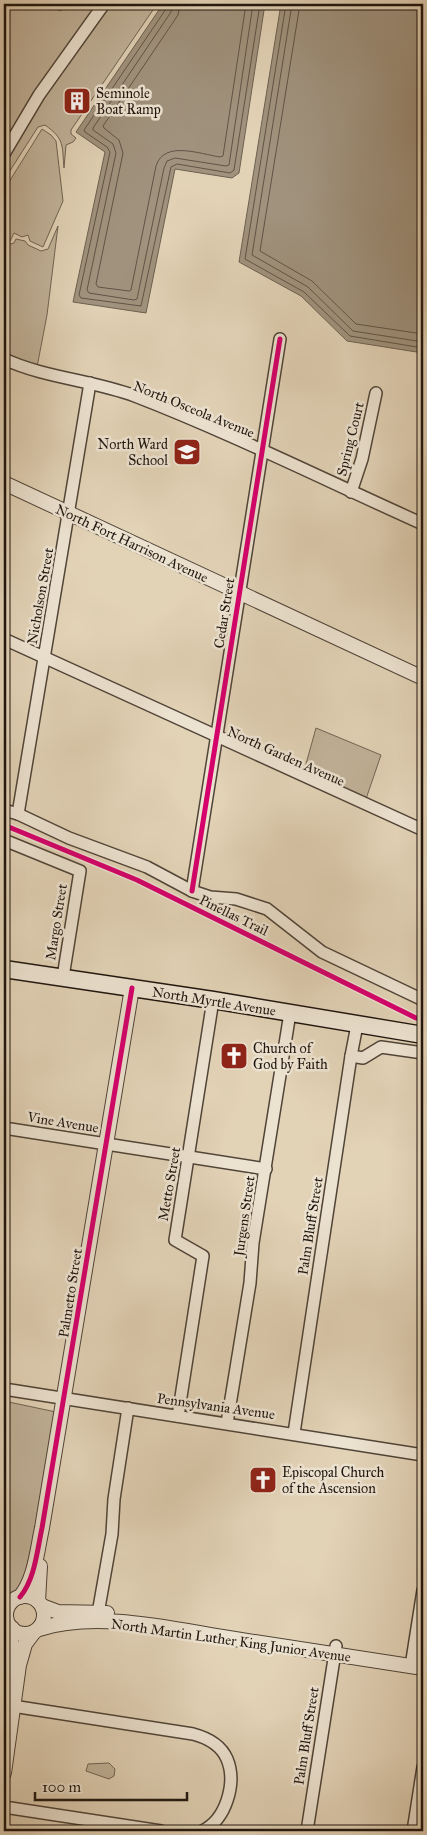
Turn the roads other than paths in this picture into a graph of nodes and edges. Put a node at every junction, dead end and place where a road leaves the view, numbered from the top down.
1 (104, 4) edge
2 (4, 154) edge
3 (280, 339) dead end
4 (4, 358) edge
5 (90, 383) junction
6 (376, 393) dead end
7 (262, 450) junction
8 (4, 483) edge
9 (351, 492) junction
10 (69, 513) junction
11 (423, 524) edge
12 (238, 592) junction
13 (4, 639) edge
14 (44, 659) junction
15 (423, 678) edge
16 (217, 737) junction
17 (4, 810) edge
18 (18, 814) junction
19 (423, 830) edge
20 (4, 840) edge
21 (192, 891) junction
22 (4, 968) edge
23 (62, 978) junction
24 (132, 988) junction
25 (213, 1000) junction
26 (423, 1000) edge
27 (290, 1013) junction
28 (357, 1025) junction
29 (423, 1035) edge
30 (423, 1053) edge
31 (351, 1056) junction
32 (4, 1128) edge
33 (106, 1144) junction
34 (189, 1157) junction
35 (266, 1169) junction
36 (4, 1389) edge
37 (64, 1398) junction
38 (128, 1408) junction
39 (178, 1416) junction
40 (227, 1423) junction
41 (294, 1433) junction
42 (423, 1455) edge
43 (42, 1528) junction
44 (423, 1590) edge
45 (12, 1600) edge
46 (40, 1604) junction
47 (97, 1617) junction
48 (8, 1624) edge
49 (37, 1630) junction
50 (335, 1650) junction
51 (417, 1663) edge
52 (10, 1706) junction
53 (4, 1726) edge
54 (423, 1767) edge
55 (4, 1773) edge
56 (4, 1807) edge
57 (161, 1831) edge
58 (202, 1831) edge
59 (307, 1831) edge
60 (413, 1831) edge

1 - 2 street
3 - 7 street, Cedar Street
4 - 5 street, North Osceola Avenue
5 - 7 street, North Osceola Avenue
5 - 10 street, Nicholson Street
6 - 9 street, Spring Court
7 - 9 street, North Osceola Avenue
7 - 12 street, Cedar Street
8 - 10 street, North Fort Harrison Avenue
9 - 11 street, North Osceola Avenue
10 - 12 street, North Fort Harrison Avenue
10 - 14 street, Nicholson Street
12 - 15 street, North Fort Harrison Avenue
12 - 16 street, Cedar Street
13 - 14 street, North Garden Avenue
14 - 16 street, North Garden Avenue
14 - 18 street, Nicholson Street
16 - 19 street, North Garden Avenue
16 - 21 street, Cedar Street
17 - 18 street
18 - 21 street
20 - 23 street, Margo Street
21 - 26 street
22 - 23 main road, North Myrtle Avenue
23 - 24 main road, North Myrtle Avenue
24 - 25 main road, North Myrtle Avenue
24 - 33 street, Palmetto Street
25 - 27 main road, North Myrtle Avenue
25 - 34 street, Metto Street
27 - 28 main road, North Myrtle Avenue
27 - 35 street, Jurgens Street
28 - 29 main road, North Myrtle Avenue
28 - 31 street, Palm Bluff Street
30 - 31 street
31 - 41 street, Palm Bluff Street
32 - 33 street, Vine Avenue
33 - 34 street, Vine Avenue
33 - 37 street, Palmetto Street
34 - 35 street, Vine Avenue
34 - 39 street, Metto Street
35 - 40 street, Jurgens Street
36 - 37 street, Pennsylvania Avenue
37 - 38 street, Pennsylvania Avenue
37 - 43 street, Palmetto Street
38 - 39 street, Pennsylvania Avenue
38 - 47 street
39 - 40 street, Pennsylvania Avenue
40 - 41 street, Pennsylvania Avenue
41 - 42 street, Pennsylvania Avenue
43 - 45 street, Palmetto Street
43 - 46 street, Palmetto Street
44 - 51 street
45 - 46 street
45 - 48 street
46 - 47 street, North Martin Luther King Junior Avenue
46 - 49 street
47 - 49 street, North Martin Luther King Junior Avenue
47 - 50 street, North Martin Luther King Junior Avenue
48 - 49 street
48 - 52 street
49 - 52 street
50 - 51 street, North Martin Luther King Junior Avenue
50 - 59 street, Palm Bluff Street
52 - 53 street
52 - 55 street
52 - 58 street
54 - 60 street
56 - 57 street

